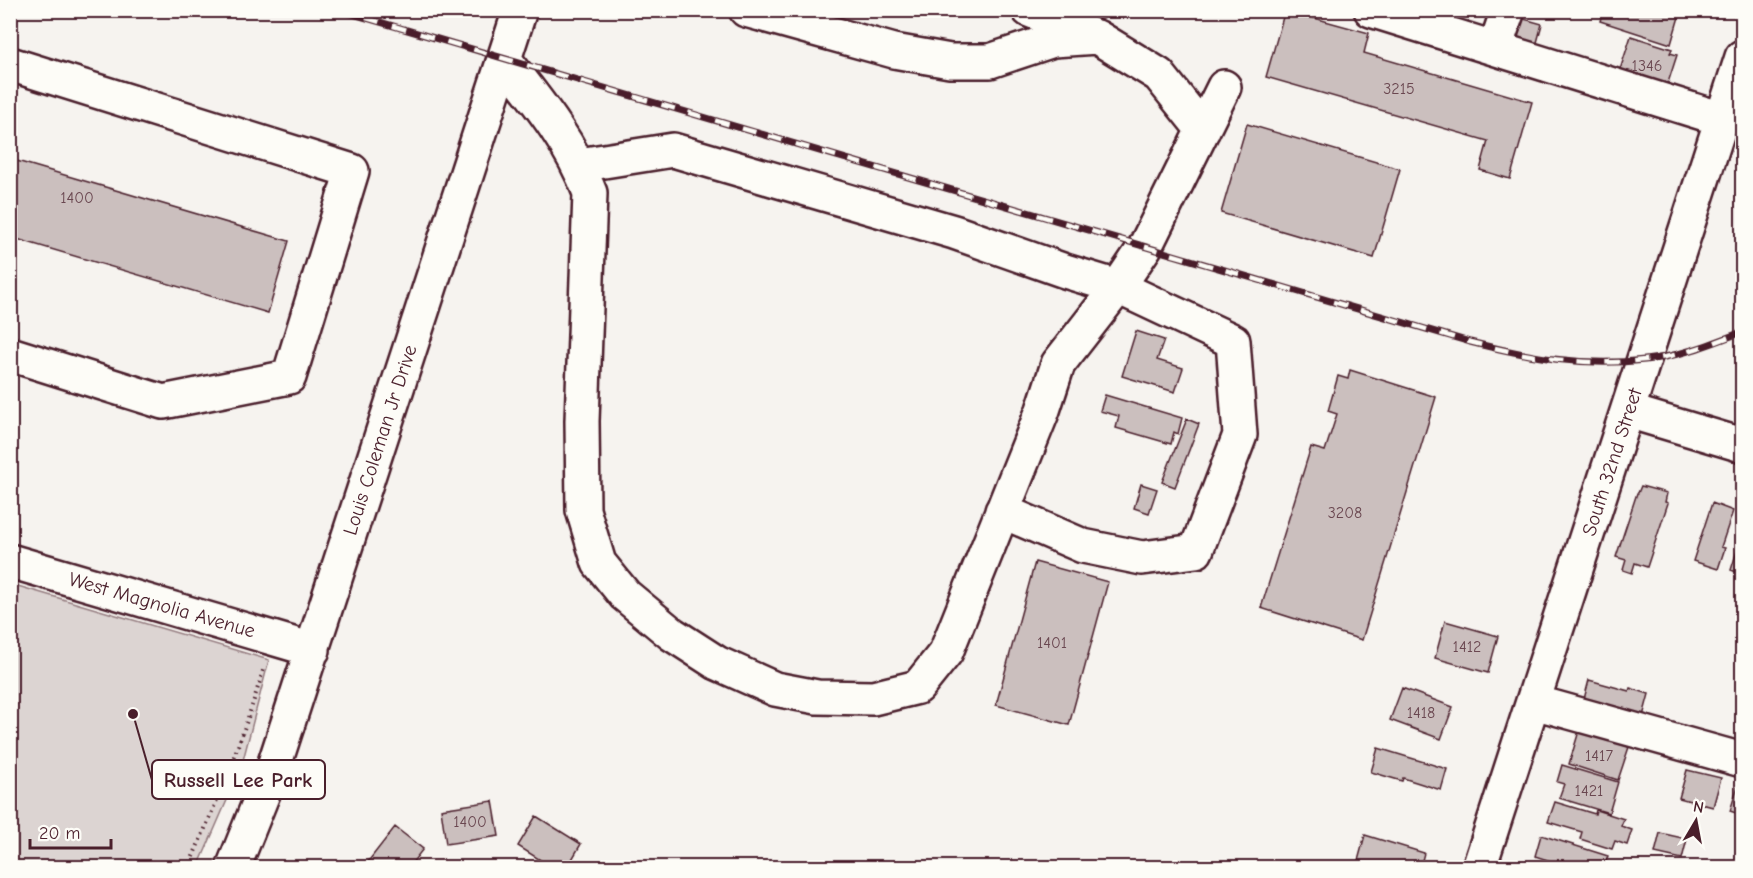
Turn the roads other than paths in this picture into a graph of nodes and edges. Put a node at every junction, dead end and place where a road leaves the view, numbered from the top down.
1 (520, 10) edge
2 (746, 10) edge
3 (1029, 10) edge
4 (1371, 10) edge
5 (1508, 10) edge
6 (1098, 37) junction
7 (1495, 48) junction
8 (1743, 57) edge
9 (504, 59) junction
10 (10, 63) edge
11 (1224, 87) dead end
12 (1722, 119) junction
13 (1203, 130) junction
14 (579, 165) junction
15 (1118, 287) junction
16 (10, 354) edge
17 (1628, 411) junction
18 (1743, 445) edge
19 (1002, 511) junction
20 (10, 561) edge
21 (313, 650) junction
22 (1533, 702) junction
23 (1743, 760) edge
24 (233, 867) edge
25 (1479, 867) edge

1 - 9 street, Louis Coleman Jr Drive
2 - 6 street
3 - 6 street
4 - 7 street
5 - 7 street
6 - 13 street
7 - 12 street
8 - 12 street, South 32nd Street
9 - 14 street
9 - 21 street, Louis Coleman Jr Drive
10 - 16 street
11 - 13 street
12 - 17 street, South 32nd Street
13 - 15 street
14 - 15 street
14 - 19 street
15 - 19 street
15 - 19 street
17 - 18 street
17 - 22 street, South 32nd Street
20 - 21 street, West Magnolia Avenue
21 - 24 street, Louis Coleman Jr Drive
22 - 23 street
22 - 25 street, South 32nd Street

